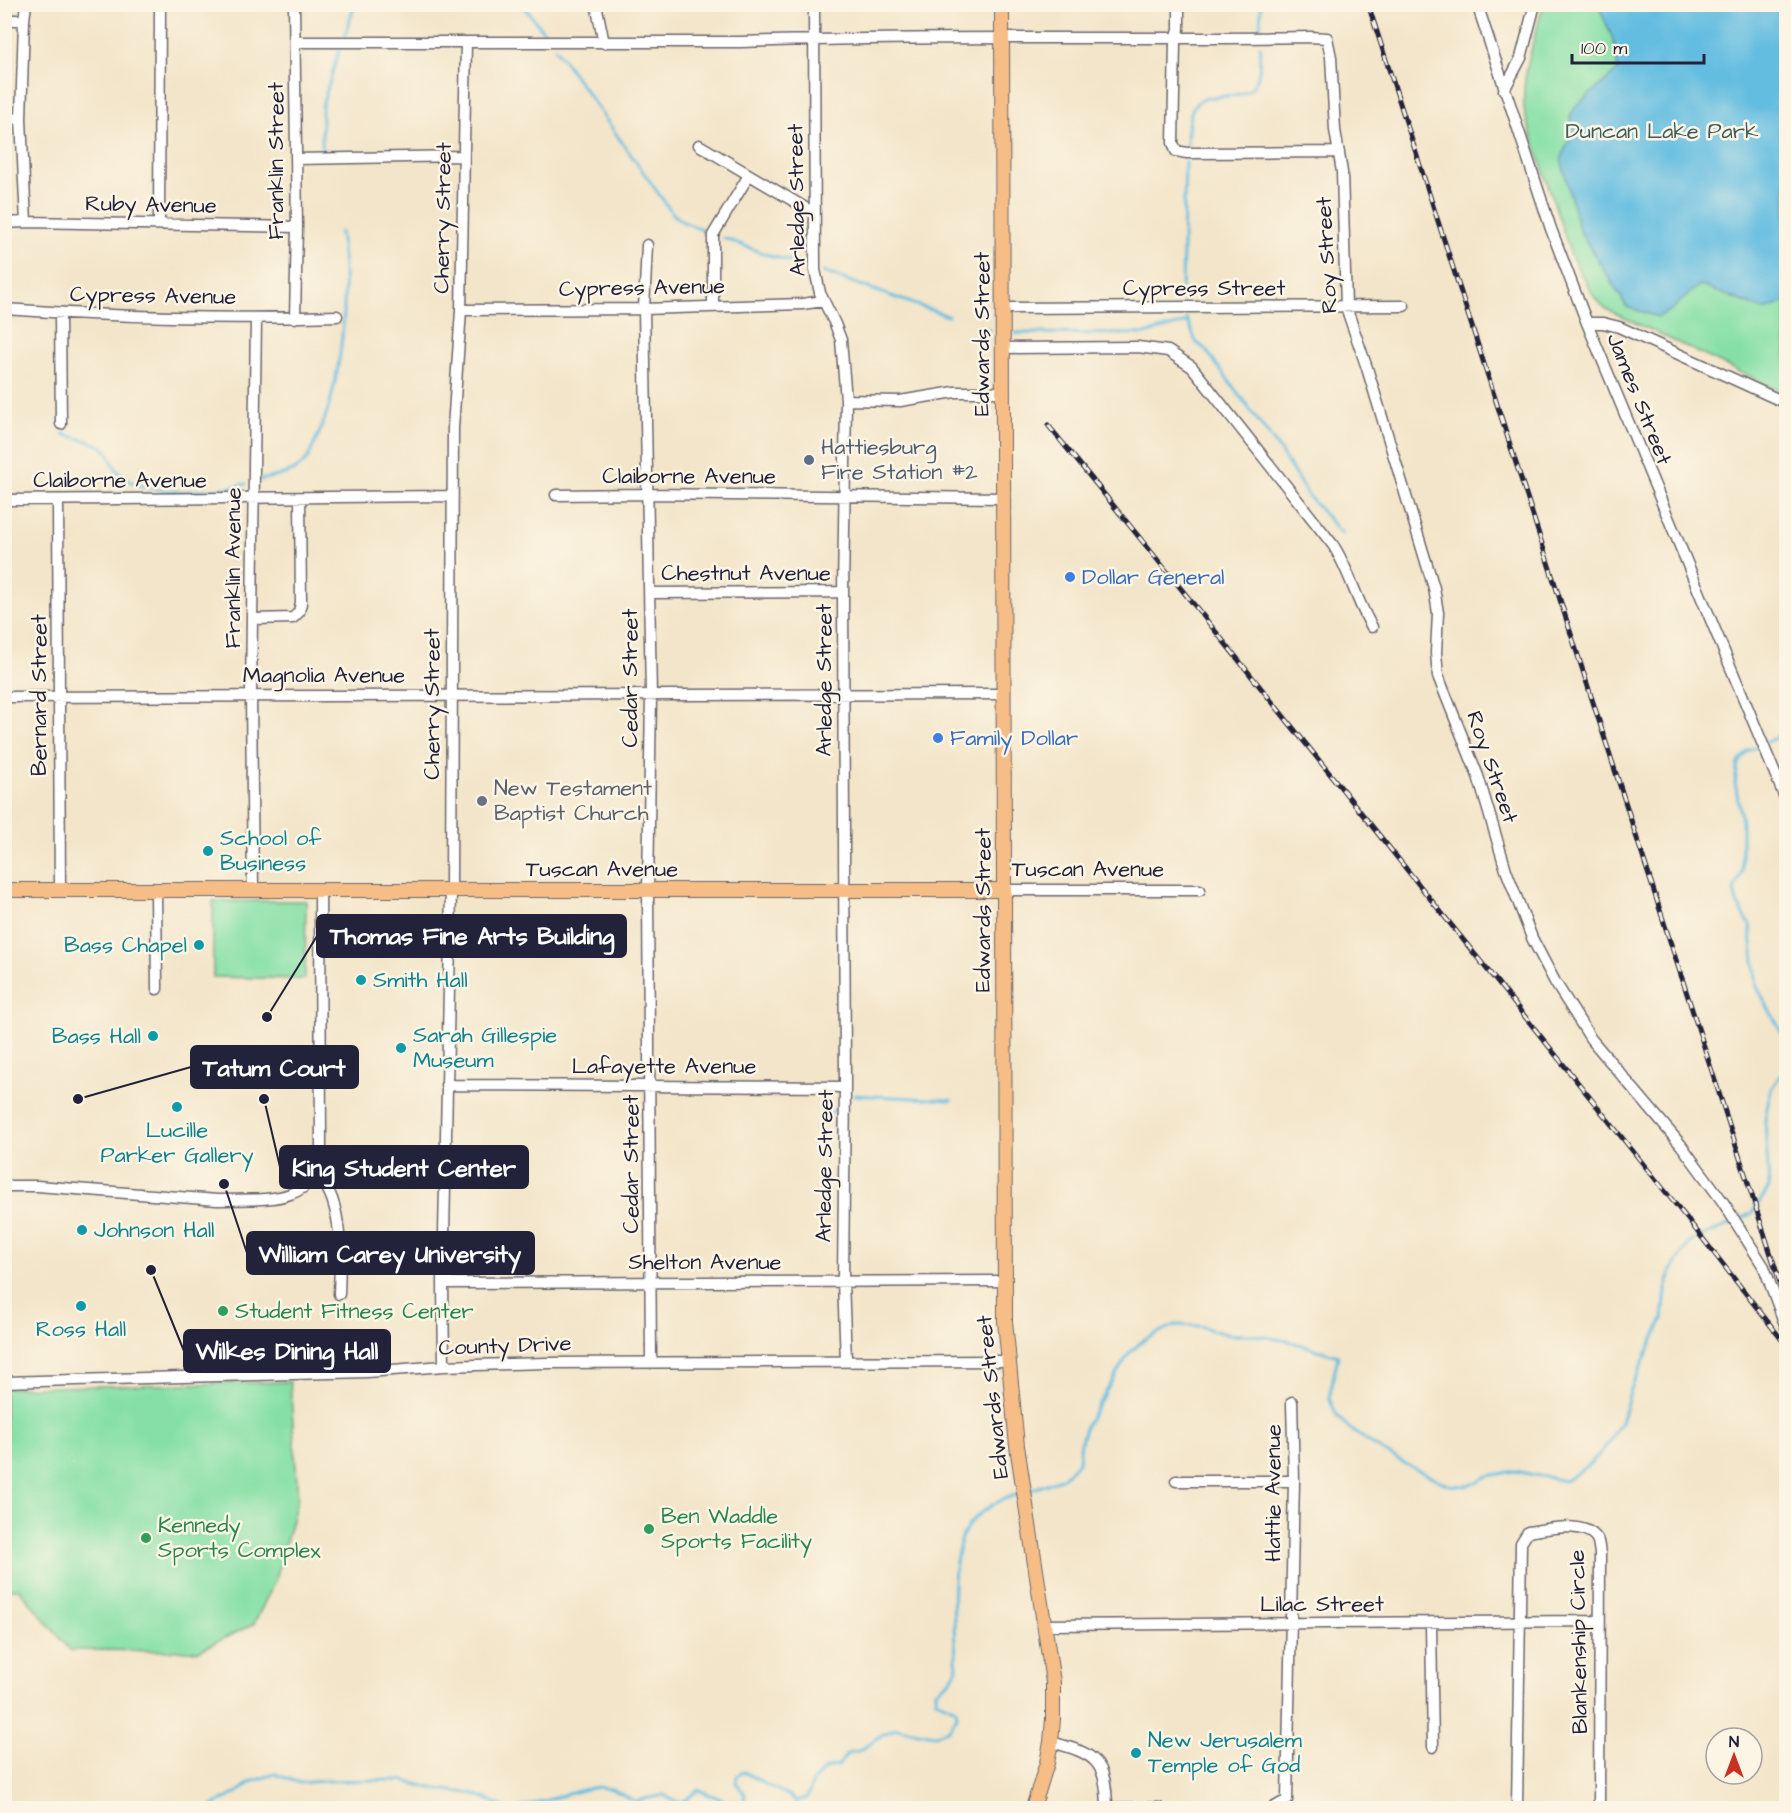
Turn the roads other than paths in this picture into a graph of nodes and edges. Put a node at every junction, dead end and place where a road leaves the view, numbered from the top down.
1 (26, 4) edge
2 (160, 4) edge
3 (294, 4) edge
4 (596, 4) edge
5 (814, 4) edge
6 (1002, 4) edge
7 (1179, 4) edge
8 (1477, 4) edge
9 (1535, 4) edge
10 (4, 20) edge
11 (24, 20) junction
12 (1177, 36) junction
13 (814, 39) junction
14 (1002, 39) junction
15 (295, 42) junction
16 (466, 42) junction
17 (604, 43) junction
18 (1504, 90) junction
19 (4, 118) edge
20 (21, 119) junction
21 (699, 145) dead end
22 (1339, 152) junction
23 (464, 156) junction
24 (296, 159) junction
25 (749, 175) junction
26 (814, 213) junction
27 (27, 222) junction
28 (4, 223) edge
29 (159, 224) junction
30 (297, 226) junction
31 (647, 245) dead end
32 (824, 301) junction
33 (1404, 306) dead end
34 (713, 307) junction
35 (1346, 307) junction
36 (1003, 308) junction
37 (4, 309) edge
38 (644, 309) junction
39 (461, 310) junction
40 (60, 313) junction
41 (337, 316) dead end
42 (256, 318) junction
43 (294, 318) junction
44 (1587, 323) junction
45 (1003, 348) junction
46 (1003, 392) junction
47 (846, 400) junction
48 (1786, 403) edge
49 (61, 424) dead end
50 (647, 494) junction
51 (556, 495) dead end
52 (452, 496) junction
53 (844, 496) junction
54 (253, 498) junction
55 (300, 498) junction
56 (1003, 498) junction
57 (4, 500) edge
58 (58, 500) junction
59 (843, 592) junction
60 (650, 593) junction
61 (253, 618) junction
62 (1372, 627) dead end
63 (451, 694) junction
64 (1004, 694) junction
65 (251, 695) junction
66 (843, 695) junction
67 (651, 696) junction
68 (4, 697) edge
69 (58, 697) junction
70 (1786, 800) edge
71 (4, 890) edge
72 (60, 890) junction
73 (156, 890) junction
74 (320, 890) junction
75 (451, 890) junction
76 (648, 890) junction
77 (844, 890) junction
78 (1004, 890) junction
79 (1200, 890) dead end
80 (253, 891) junction
81 (157, 989) dead end
82 (446, 1086) junction
83 (650, 1086) junction
84 (845, 1086) junction
85 (315, 1174) junction
86 (4, 1186) edge
87 (843, 1281) junction
88 (1005, 1281) junction
89 (651, 1282) junction
90 (443, 1283) junction
91 (339, 1294) dead end
92 (1786, 1327) edge
93 (846, 1361) junction
94 (1008, 1361) junction
95 (651, 1363) junction
96 (444, 1366) junction
97 (4, 1382) edge
98 (1292, 1402) dead end
99 (1176, 1481) dead end
100 (1294, 1481) junction
101 (1599, 1622) junction
102 (1521, 1623) junction
103 (1291, 1624) junction
104 (1431, 1624) junction
105 (1045, 1625) junction
106 (1052, 1742) junction
107 (1433, 1747) dead end
108 (1107, 1808) edge
109 (1033, 1809) edge
110 (1159, 1809) edge
111 (1273, 1809) edge
112 (1517, 1809) edge
113 (1599, 1809) edge

1 - 11 street
2 - 29 street
3 - 15 street, Franklin Street
4 - 17 street
5 - 13 street, Arledge Street
6 - 14 main road, Edwards Street
7 - 12 street
8 - 18 street, James Street
9 - 18 street
10 - 11 street
11 - 20 street
12 - 14 street
12 - 22 street, Roy Street
12 - 22 street
13 - 14 street
13 - 17 street
13 - 26 street, Arledge Street
14 - 36 main road, Edwards Street
15 - 16 street
15 - 24 street, Franklin Street
16 - 17 street
16 - 23 street, Cherry Street
18 - 44 street, James Street
19 - 20 street
20 - 27 street
21 - 25 street
22 - 35 street, Roy Street
23 - 24 street
23 - 39 street, Cherry Street
24 - 30 street, Franklin Street
25 - 26 street
25 - 34 street
26 - 32 street, Arledge Street
27 - 28 street, Ruby Avenue
27 - 29 street, Ruby Avenue
29 - 30 street, Ruby Avenue
30 - 43 street, Franklin Street
31 - 38 street, Cedar Street
32 - 34 street, Cypress Avenue
32 - 47 street, Arledge Street
33 - 35 street, Cypress Street
34 - 38 street, Cypress Avenue
35 - 36 street, Cypress Street
35 - 92 street, Roy Street
36 - 45 main road, Edwards Street
37 - 40 street, Cypress Avenue
38 - 39 street, Cypress Avenue
38 - 50 street, Cedar Street
39 - 52 street, Cherry Street
40 - 42 street, Cypress Avenue
40 - 49 street
41 - 43 street, Cypress Avenue
42 - 43 street, Cypress Avenue
42 - 54 street, Franklin Avenue
44 - 48 street
44 - 70 street, James Street
45 - 46 main road, Edwards Street
45 - 62 street
46 - 47 street
46 - 56 main road, Edwards Street
47 - 53 street, Arledge Street
50 - 51 street, Claiborne Avenue
50 - 53 street, Claiborne Avenue
50 - 60 street, Cedar Street
52 - 55 street, Claiborne Avenue
52 - 63 street, Cherry Street
53 - 56 street, Claiborne Avenue
53 - 59 street, Arledge Street
54 - 55 street, Claiborne Avenue
54 - 58 street, Claiborne Avenue
54 - 61 street, Franklin Avenue
55 - 61 street
56 - 64 main road, Edwards Street
57 - 58 street, Claiborne Avenue
58 - 69 street, Bernard Street
59 - 60 street, Chestnut Avenue
59 - 66 street, Arledge Street
60 - 67 street, Cedar Street
61 - 65 street, Franklin Avenue
63 - 65 street, Magnolia Avenue
63 - 67 street, Magnolia Avenue
63 - 75 street, Cherry Street
64 - 66 street, Magnolia Avenue
64 - 78 main road, Edwards Street
65 - 69 street, Magnolia Avenue
65 - 80 street, Franklin Avenue
66 - 67 street, Magnolia Avenue
66 - 77 street, Arledge Street
67 - 76 street, Cedar Street
68 - 69 street, Magnolia Avenue
69 - 72 street, Bernard Street
71 - 72 main road, Tuscan Avenue
72 - 73 main road, Tuscan Avenue
73 - 80 main road, Tuscan Avenue
73 - 81 street
74 - 75 main road, Tuscan Avenue
74 - 80 main road, Tuscan Avenue
74 - 85 street
75 - 76 main road, Tuscan Avenue
75 - 82 street, Cherry Street
76 - 77 main road, Tuscan Avenue
76 - 83 street, Cedar Street
77 - 78 main road, Tuscan Avenue
77 - 84 street, Arledge Street
78 - 79 street, Tuscan Avenue
78 - 88 main road, Edwards Street
82 - 83 street, Lafayette Avenue
82 - 90 street, Cherry Street
83 - 84 street, Lafayette Avenue
83 - 89 street, Cedar Street
84 - 87 street, Arledge Street
85 - 86 street
85 - 91 street
87 - 88 street, Shelton Avenue
87 - 89 street, Shelton Avenue
87 - 93 street, Arledge Street
88 - 94 main road, Edwards Street
89 - 90 street, Shelton Avenue
89 - 95 street, Cedar Street
90 - 96 street, Cherry Street
93 - 94 street, County Drive
93 - 95 street, County Drive
94 - 105 main road, Edwards Street
95 - 96 street, County Drive
96 - 97 street, County Drive
98 - 100 street, Hattie Avenue
99 - 100 street
100 - 103 street, Hattie Avenue
101 - 102 street, Lilac Street
101 - 102 street, Blankenship Circle
101 - 113 street, Blankenship Circle
102 - 104 street, Lilac Street
102 - 112 street, Blankenship Circle
103 - 104 street, Lilac Street
103 - 105 street, Lilac Street
103 - 111 street, Hattie Avenue
104 - 107 street
105 - 106 main road, Edwards Street
106 - 108 street
106 - 109 main road, Edwards Street
108 - 110 street

